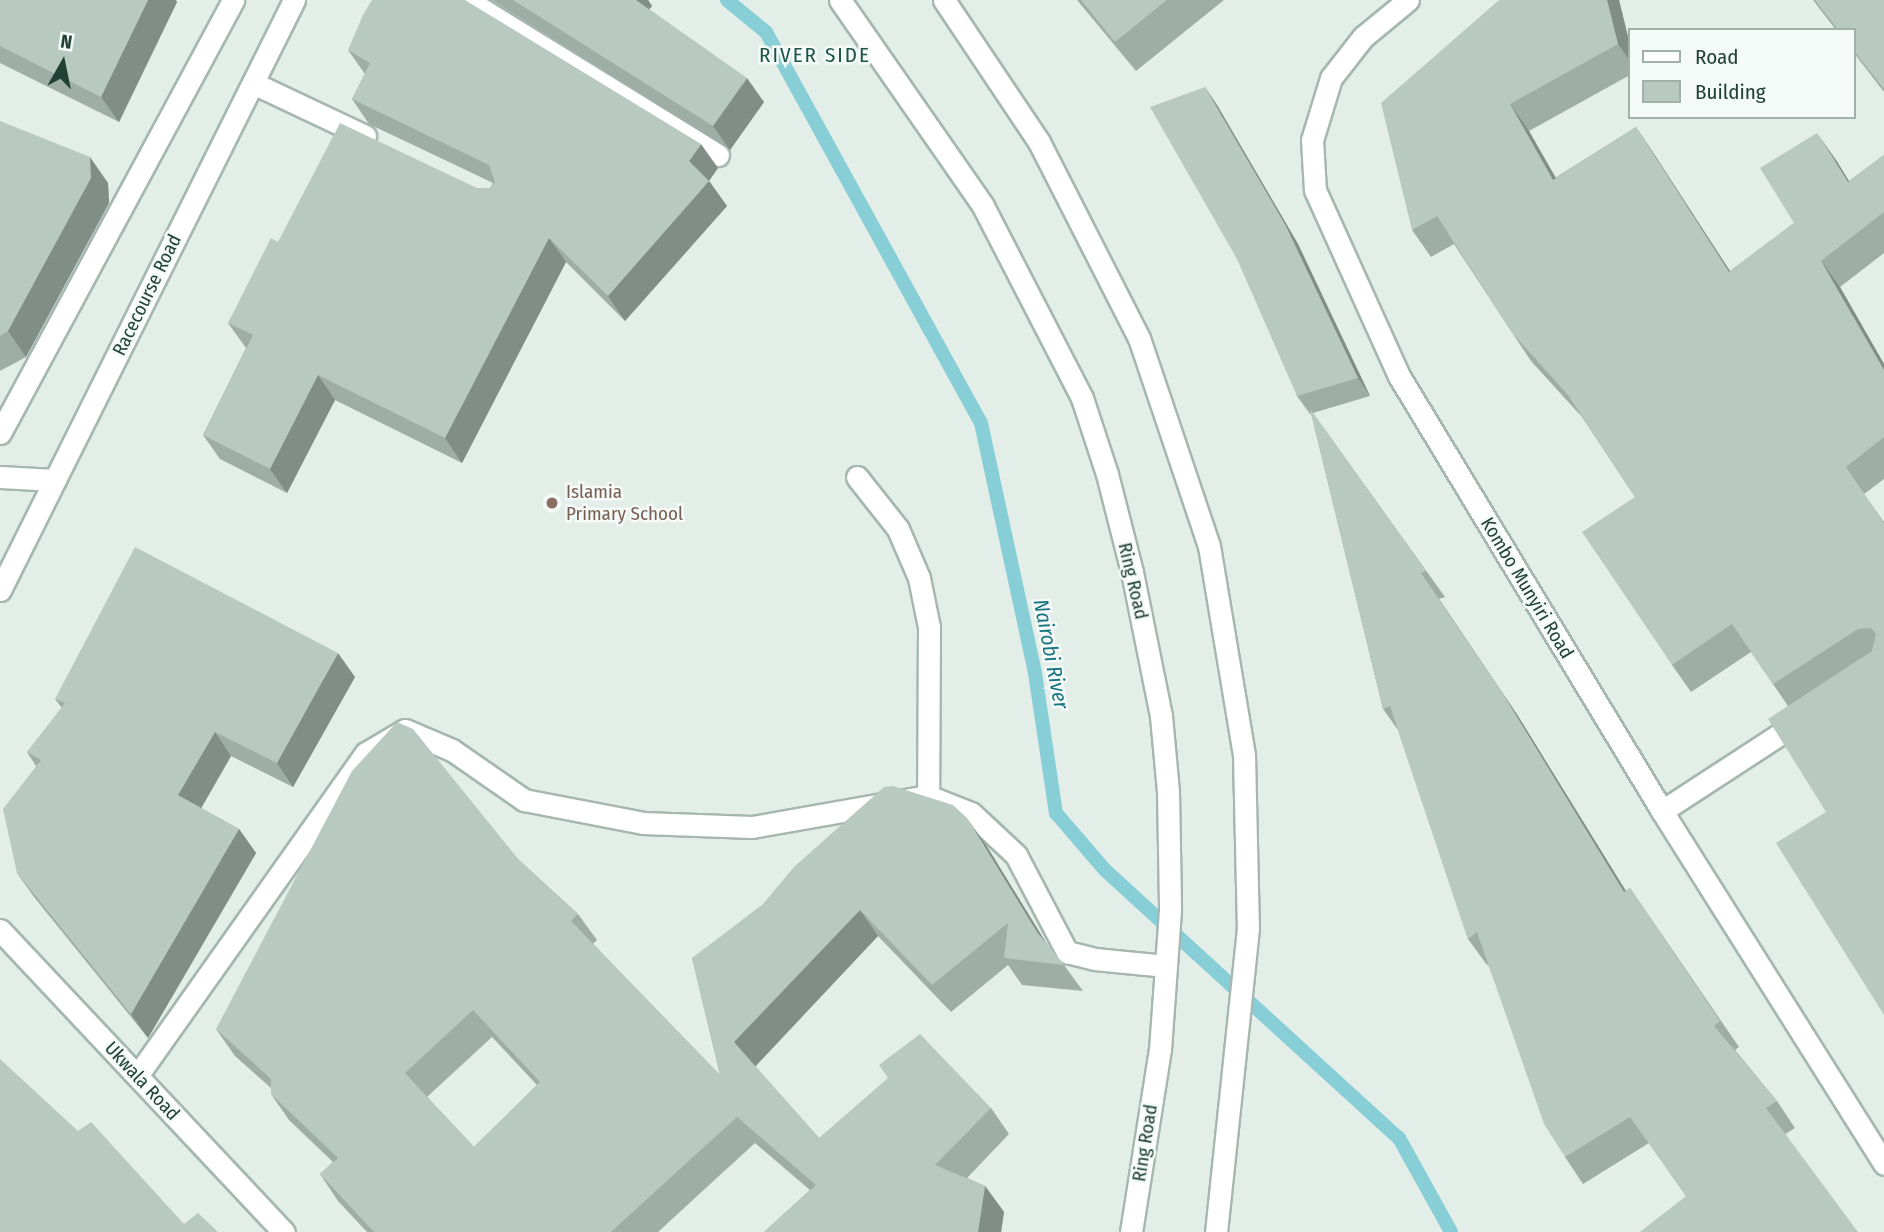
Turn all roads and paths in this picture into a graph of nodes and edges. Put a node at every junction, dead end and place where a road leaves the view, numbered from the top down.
1 (233, 0) edge
2 (294, 0) edge
3 (467, 0) edge
4 (841, 0) edge
5 (944, 0) edge
6 (1408, 0) edge
7 (253, 83) junction
8 (389, 148) edge
9 (718, 155) edge
10 (0, 433) edge
11 (0, 477) edge
12 (858, 477) dead end
13 (55, 480) junction
14 (0, 590) edge
15 (1825, 705) edge
16 (928, 796) junction
17 (1662, 811) junction
18 (0, 930) edge
19 (1167, 964) junction
20 (137, 1076) junction
21 (1884, 1164) edge
22 (284, 1232) edge
23 (1131, 1232) edge
24 (1216, 1232) edge

1 - 10 main road
2 - 7 main road, Racecourse Road
3 - 9 main road
4 - 19 main road, Ring Road
5 - 24 main road
6 - 17 main road, Kombo Munyiri Road
7 - 8 main road
7 - 13 main road, Racecourse Road
11 - 13 main road
12 - 16 main road
13 - 14 main road, Racecourse Road
15 - 17 main road
16 - 19 main road
16 - 20 main road
17 - 21 main road, Kombo Munyiri Road
18 - 20 main road, Ukwala Road
19 - 23 main road, Ring Road
20 - 22 main road, Ukwala Road

